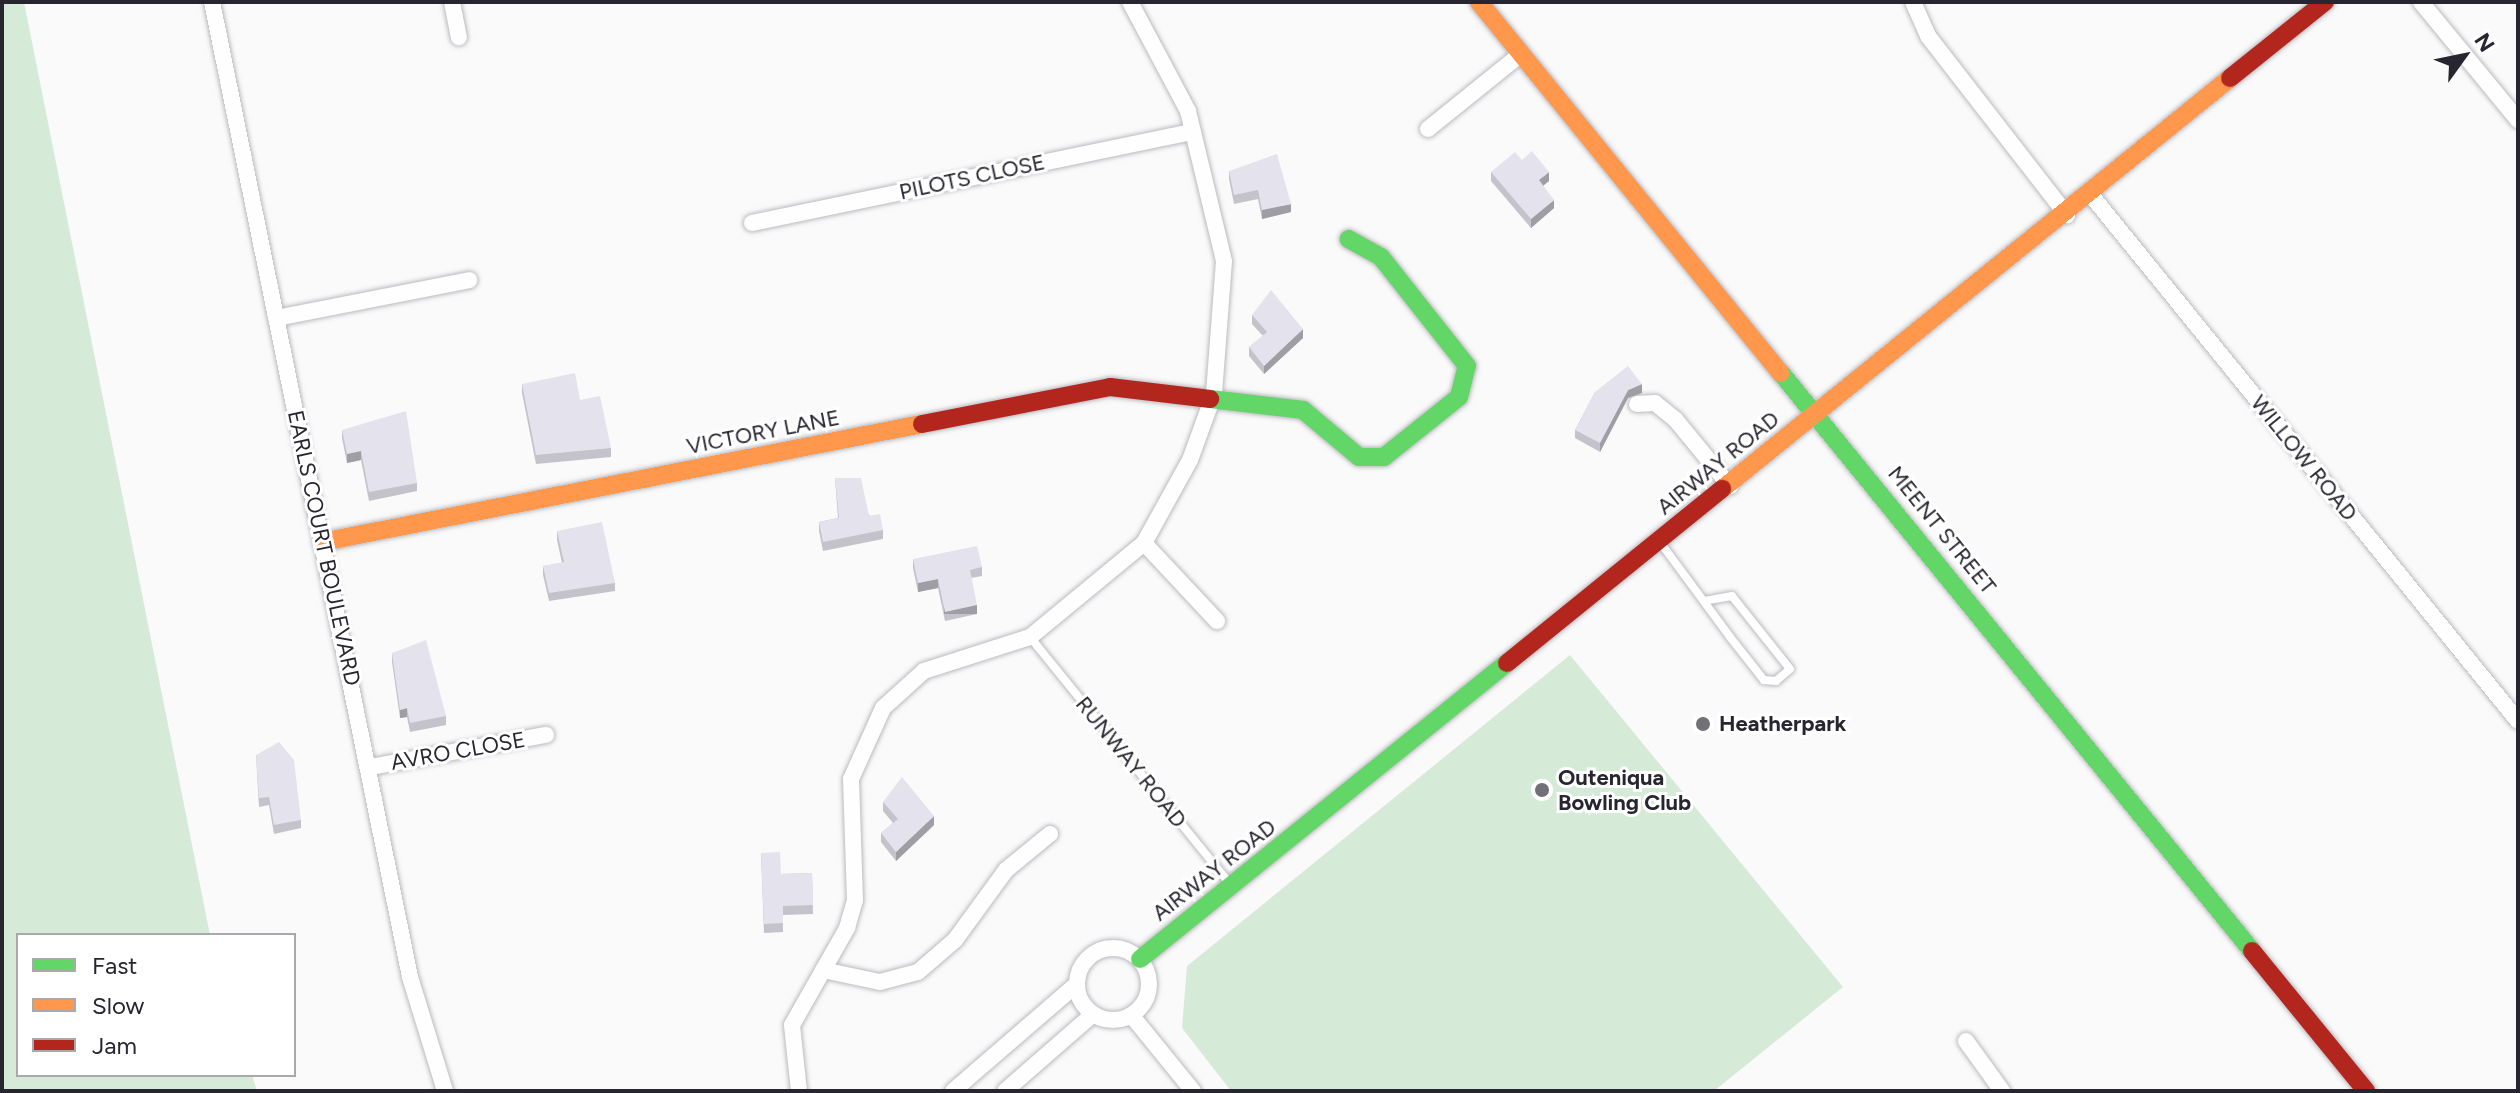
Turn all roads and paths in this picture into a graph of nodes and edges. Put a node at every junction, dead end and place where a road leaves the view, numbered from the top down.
1 (212, 2) edge
2 (452, 2) edge
3 (1130, 2) edge
4 (1479, 2) edge
5 (1913, 2) edge
6 (2325, 2) edge
7 (2421, 2) edge
8 (459, 37) dead end
9 (1521, 54) junction
10 (2518, 120) edge
11 (1428, 129) dead end
12 (1193, 132) junction
13 (2091, 195) junction
14 (2067, 215) junction
15 (752, 223) dead end
16 (1349, 239) dead end
17 (469, 280) dead end
18 (276, 318) junction
19 (1214, 394) junction
20 (1637, 404) dead end
21 (1817, 414) junction
22 (1730, 486) junction
23 (1659, 541) junction
24 (322, 542) junction
25 (1144, 543) junction
26 (1704, 601) junction
27 (1217, 621) dead end
28 (1030, 637) junction
29 (2518, 721) edge
30 (546, 735) dead end
31 (371, 767) junction
32 (1050, 834) dead end
33 (1233, 888) junction
34 (1140, 959) junction
35 (823, 970) junction
36 (1076, 985) junction
37 (1092, 1015) junction
38 (1132, 1016) junction
39 (1966, 1041) dead end
40 (445, 1091) edge
41 (799, 1091) edge
42 (953, 1091) edge
43 (1005, 1091) edge
44 (1193, 1091) edge
45 (2002, 1091) edge
46 (2366, 1091) edge

1 - 18 street, EARLS COURT BOULEVARD
2 - 8 street
3 - 12 street
4 - 9 street, MEENT STREET
5 - 14 street
6 - 13 street, AIRWAY ROAD
7 - 10 street
9 - 11 street
9 - 21 street, MEENT STREET
12 - 15 street, PILOTS CLOSE
12 - 19 street
13 - 14 street, AIRWAY ROAD
13 - 29 street, WILLOW ROAD
14 - 21 street, AIRWAY ROAD
16 - 19 street, VICTORY LANE
17 - 18 street
18 - 24 street, EARLS COURT BOULEVARD
19 - 24 street, VICTORY LANE
19 - 25 street
20 - 22 street
21 - 22 street, AIRWAY ROAD
21 - 46 street, MEENT STREET
22 - 23 street, AIRWAY ROAD
23 - 26 lane
23 - 33 street, AIRWAY ROAD
24 - 31 street, EARLS COURT BOULEVARD
25 - 27 street
25 - 28 street
26 - 26 lane
28 - 33 lane, RUNWAY ROAD
28 - 35 street
30 - 31 street, AVRO CLOSE
31 - 40 street, EARLS COURT BOULEVARD
32 - 35 street
33 - 34 street, AIRWAY ROAD
34 - 36 street
34 - 38 street
35 - 41 street
36 - 37 street
36 - 42 street
37 - 38 street
37 - 43 street
38 - 44 street
39 - 45 street

